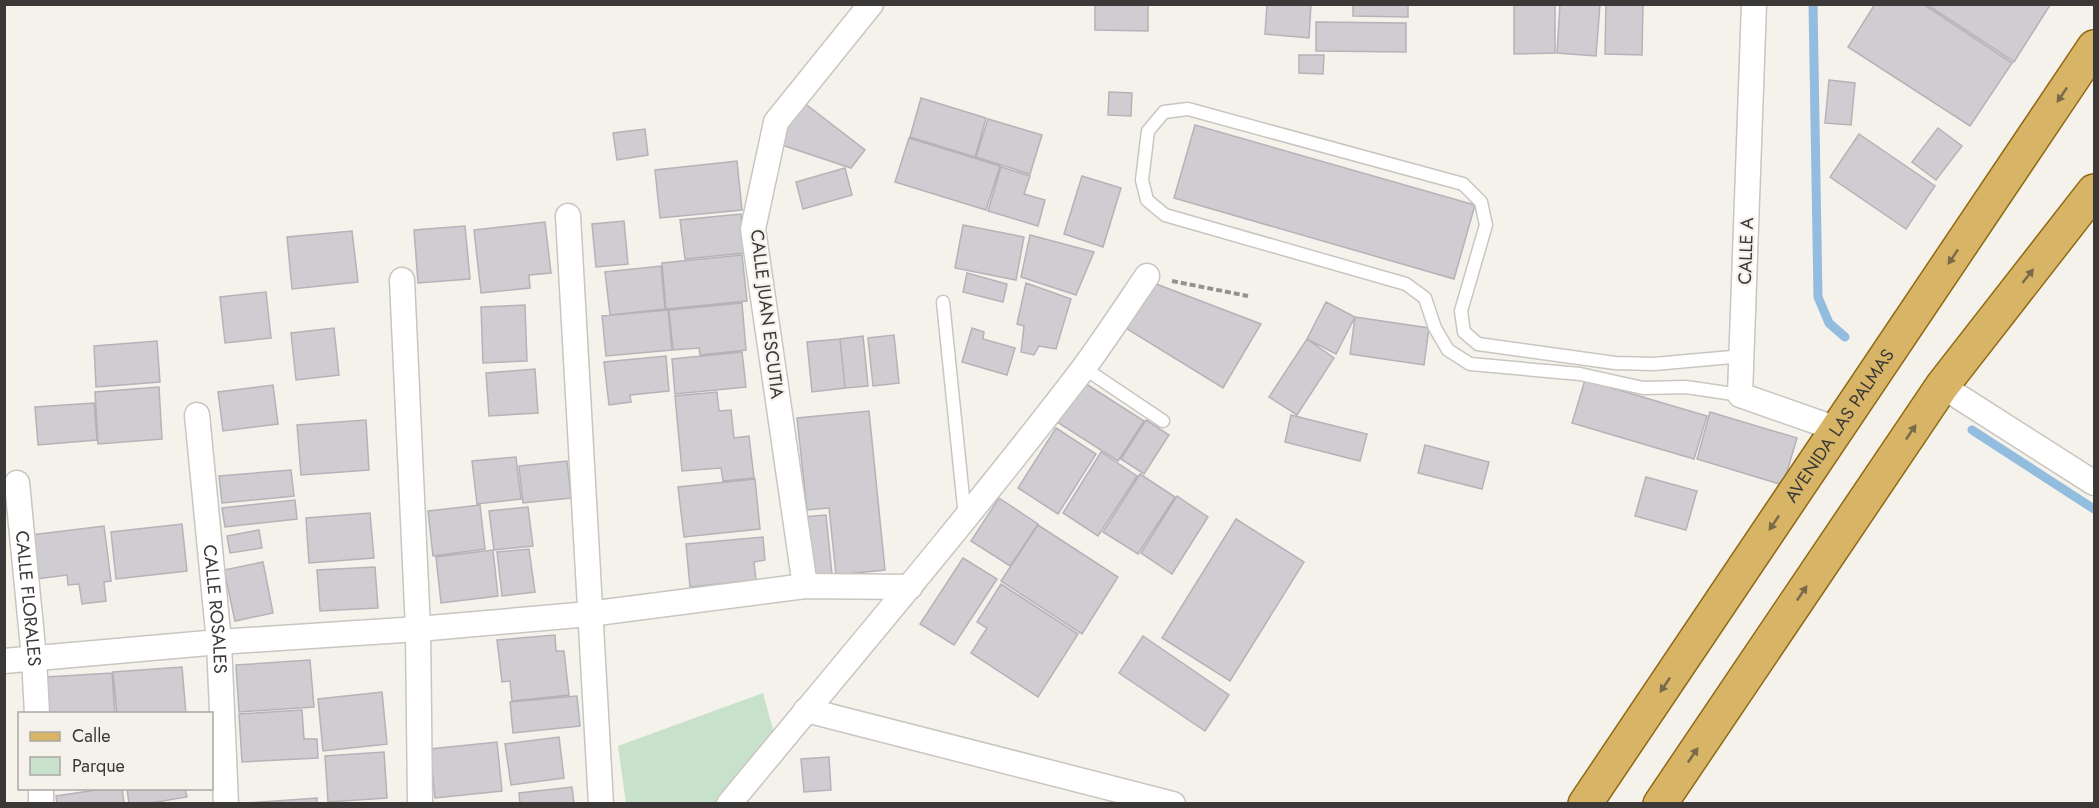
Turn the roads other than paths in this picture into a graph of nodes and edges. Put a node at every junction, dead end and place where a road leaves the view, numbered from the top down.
1 (871, 4) edge
2 (1754, 4) edge
3 (2094, 46) edge
4 (2094, 191) edge
5 (568, 216) dead end
6 (1147, 276) road end
7 (402, 280) dead end
8 (943, 302) dead end
9 (1743, 356) junction
10 (1084, 368) junction
11 (1942, 386) junction
12 (1740, 395) junction
13 (198, 416) dead end
14 (1163, 421) dead end
15 (1837, 429) junction
16 (18, 483) dead end
17 (2094, 483) edge
18 (965, 518) junction
19 (805, 586) junction
20 (910, 586) junction
21 (589, 614) junction
22 (418, 629) junction
23 (219, 642) junction
24 (34, 658) junction
25 (4, 661) edge
26 (806, 710) junction
27 (37, 712) edge
28 (226, 804) edge
29 (420, 804) edge
30 (601, 804) edge
31 (729, 804) edge
32 (1173, 804) edge
33 (1585, 804) edge
34 (1660, 804) edge

1 - 19 street, CALLE JUAN ESCUTIA
2 - 9 street, CALLE A
3 -> 15 main road, AVENIDA LAS PALMAS
11 -> 4 main road
5 - 21 street
6 - 10 street
7 - 22 street
8 - 18 lane
9 - 12 street, CALLE A
9 - 12 lane
10 - 14 lane
10 - 18 street
11 - 17 street
34 -> 11 main road
12 - 15 street
13 - 23 street, CALLE ROSALES
15 -> 33 main road, AVENIDA LAS PALMAS
16 - 24 street, CALLE FLORALES
18 - 20 street
19 - 20 street
19 - 21 street
20 - 26 street
21 - 22 street
21 - 30 street
22 - 23 street
22 - 29 street
23 - 24 street
23 - 28 street, CALLE ROSALES
24 - 25 street
24 - 27 street, CALLE FLORALES
26 - 31 street
26 - 32 street

